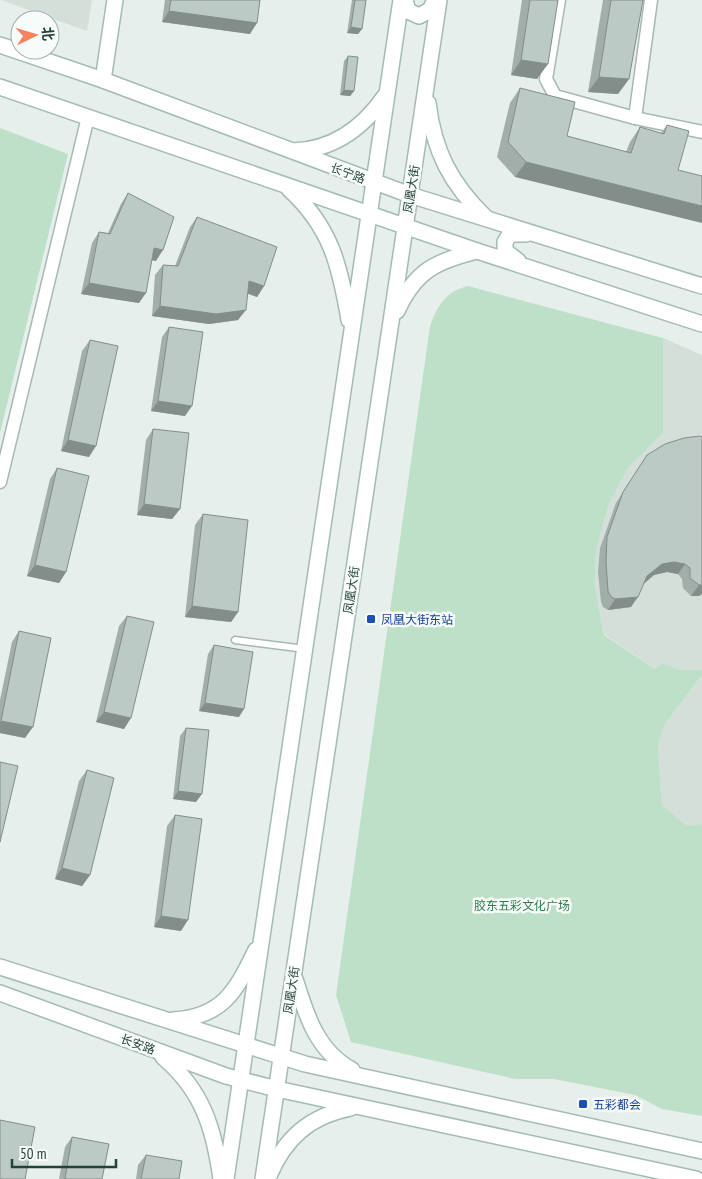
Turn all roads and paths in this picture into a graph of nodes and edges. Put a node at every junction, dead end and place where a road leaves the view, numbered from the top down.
1 (115, 0) edge
2 (403, 0) edge
3 (437, 0) edge
4 (559, 0) edge
5 (651, 0) edge
6 (0, 44) edge
7 (103, 80) junction
8 (426, 85) junction
9 (0, 87) edge
10 (387, 93) junction
11 (88, 117) junction
12 (635, 118) junction
13 (702, 132) edge
14 (289, 151) junction
15 (374, 183) junction
16 (285, 185) junction
17 (410, 195) junction
18 (369, 214) junction
19 (489, 220) junction
20 (405, 226) junction
21 (534, 234) junction
22 (477, 251) junction
23 (527, 267) junction
24 (702, 286) edge
25 (391, 324) junction
26 (702, 324) edge
27 (351, 335) junction
28 (0, 482) edge
29 (235, 640) dead end
30 (305, 649) junction
31 (262, 938) junction
32 (0, 966) edge
33 (294, 974) junction
34 (0, 993) edge
35 (169, 1020) junction
36 (247, 1045) junction
37 (154, 1050) junction
38 (282, 1056) junction
39 (365, 1077) junction
40 (242, 1080) junction
41 (277, 1089) junction
42 (359, 1107) junction
43 (702, 1151) edge
44 (221, 1179) edge
45 (226, 1179) edge
46 (263, 1179) edge
47 (267, 1179) edge
48 (696, 1179) edge

1 - 7 main road
2 - 3 main road
2 - 10 main road
3 - 8 main road, 凤凰大街
4 - 12 street
5 - 12 street
6 - 7 main road, 长宁路
7 - 14 main road, 长宁路
8 - 17 main road, 凤凰大街
8 - 19 main road
9 - 11 main road
10 - 14 main road
10 - 15 main road
11 - 16 main road
11 - 28 street
12 - 13 street
14 - 15 main road, 长宁路
15 - 17 main road, 长宁路
15 - 18 main road
16 - 18 main road
16 - 27 main road
17 - 19 main road, 长宁路
17 - 20 main road, 凤凰大街
18 - 20 main road
18 - 27 main road
19 - 21 main road, 长宁路
20 - 22 main road
20 - 25 main road, 凤凰大街
21 - 23 main road
21 - 24 main road, 长宁路
22 - 23 main road
22 - 25 main road
23 - 26 main road
25 - 33 main road, 凤凰大街
27 - 30 main road
29 - 30 lane
30 - 31 main road
31 - 35 main road
31 - 36 main road
32 - 35 main road
33 - 38 main road, 凤凰大街
33 - 39 main road
34 - 37 main road, 长安路
35 - 36 main road
36 - 38 main road
36 - 40 main road
37 - 40 main road, 长安路
37 - 44 main road
38 - 39 main road
38 - 41 main road, 凤凰大街
39 - 43 main road
40 - 41 main road, 长安路
40 - 45 main road
41 - 42 main road, 长安路
41 - 46 main road, 凤凰大街
42 - 47 main road
42 - 48 main road, 长安路

